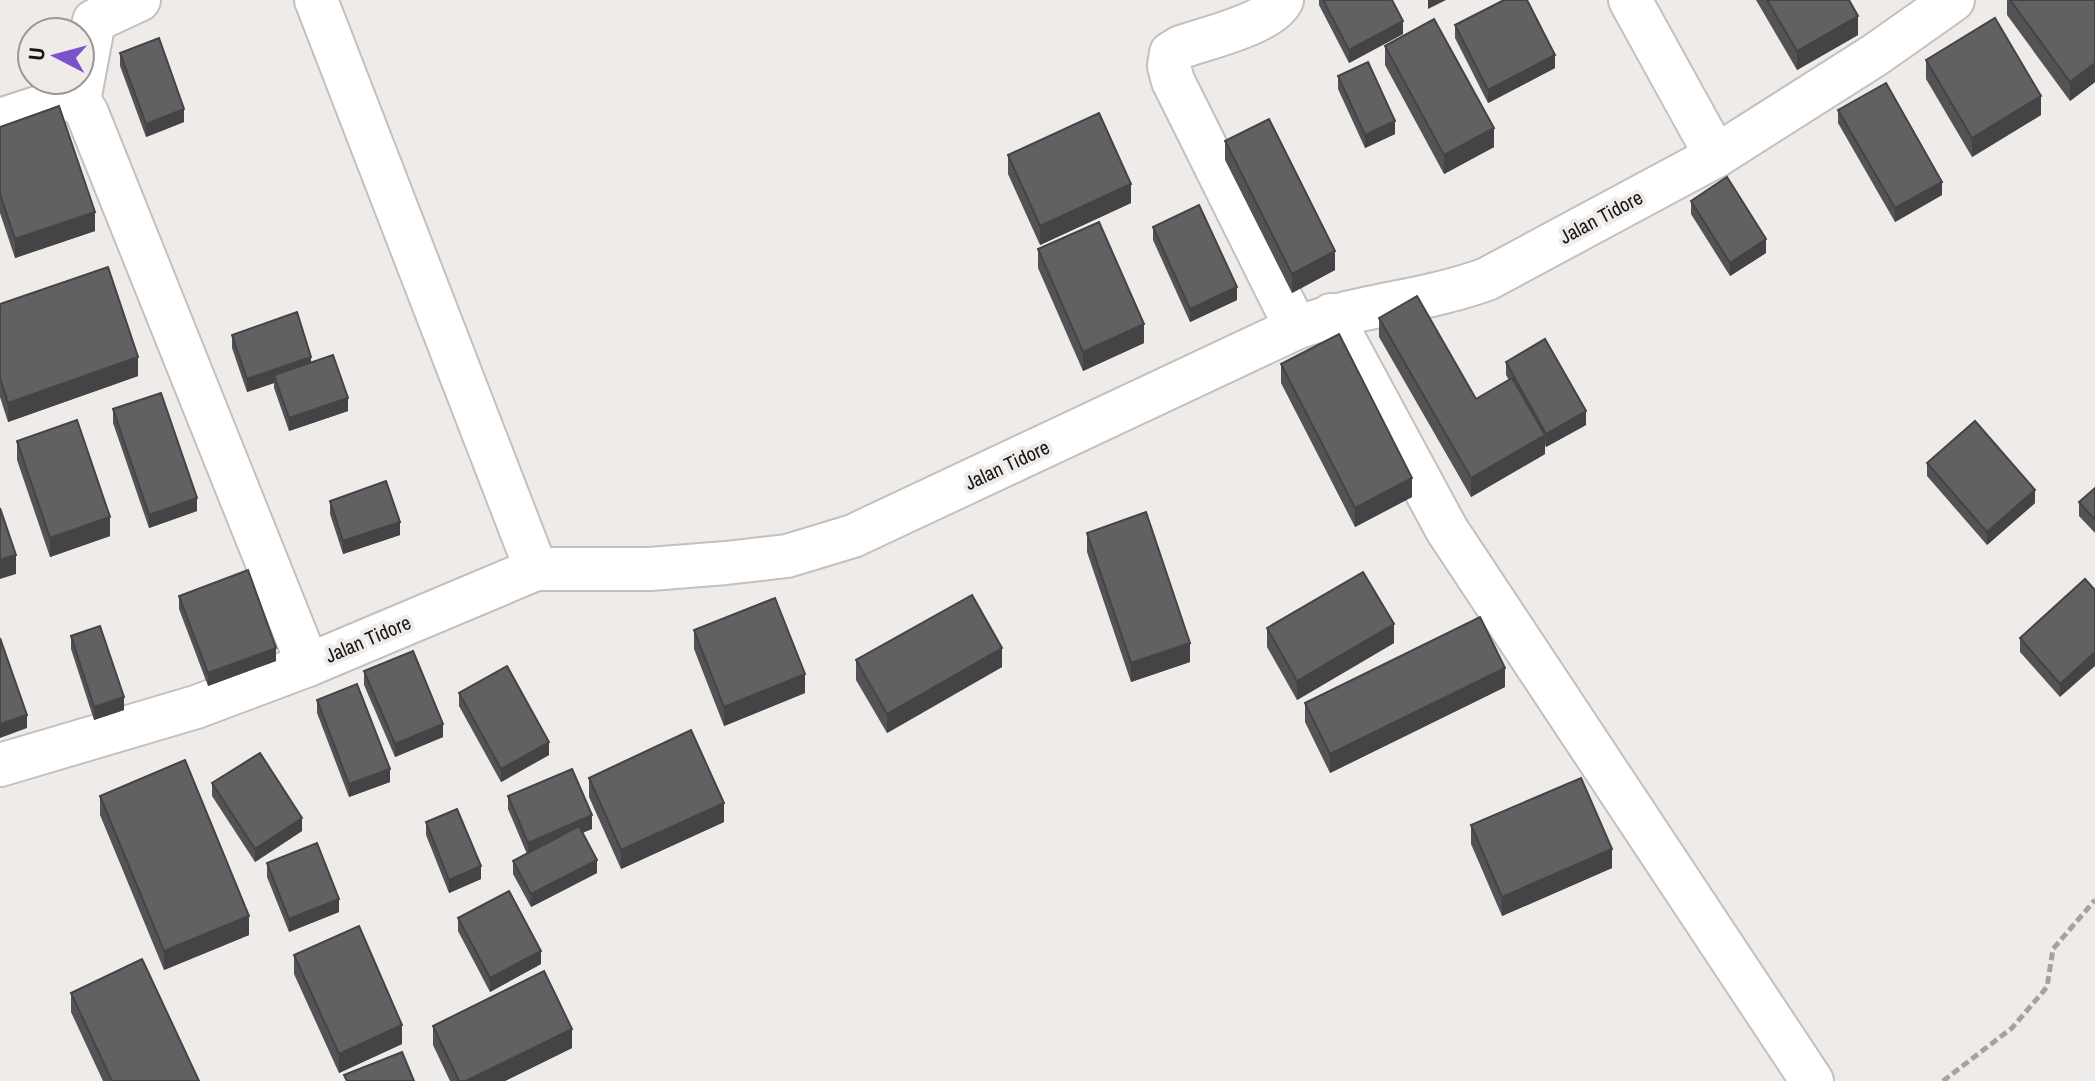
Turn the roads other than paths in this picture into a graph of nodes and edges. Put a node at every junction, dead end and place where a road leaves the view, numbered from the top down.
1 (139, 0) edge
2 (316, 0) edge
3 (1282, 0) edge
4 (1630, 0) edge
5 (1953, 0) edge
6 (79, 101) junction
7 (0, 120) edge
8 (1716, 156) junction
9 (1314, 322) junction
10 (536, 569) junction
11 (308, 665) junction
12 (0, 765) edge
13 (1812, 1081) edge

1 - 6 street
2 - 10 street
3 - 9 street
4 - 8 street
5 - 8 street, Jalan Tidore
6 - 7 street
6 - 11 street
8 - 9 street, Jalan Tidore
9 - 10 street, Jalan Tidore
9 - 13 street
10 - 11 street, Jalan Tidore
11 - 12 street, Jalan Tidore

